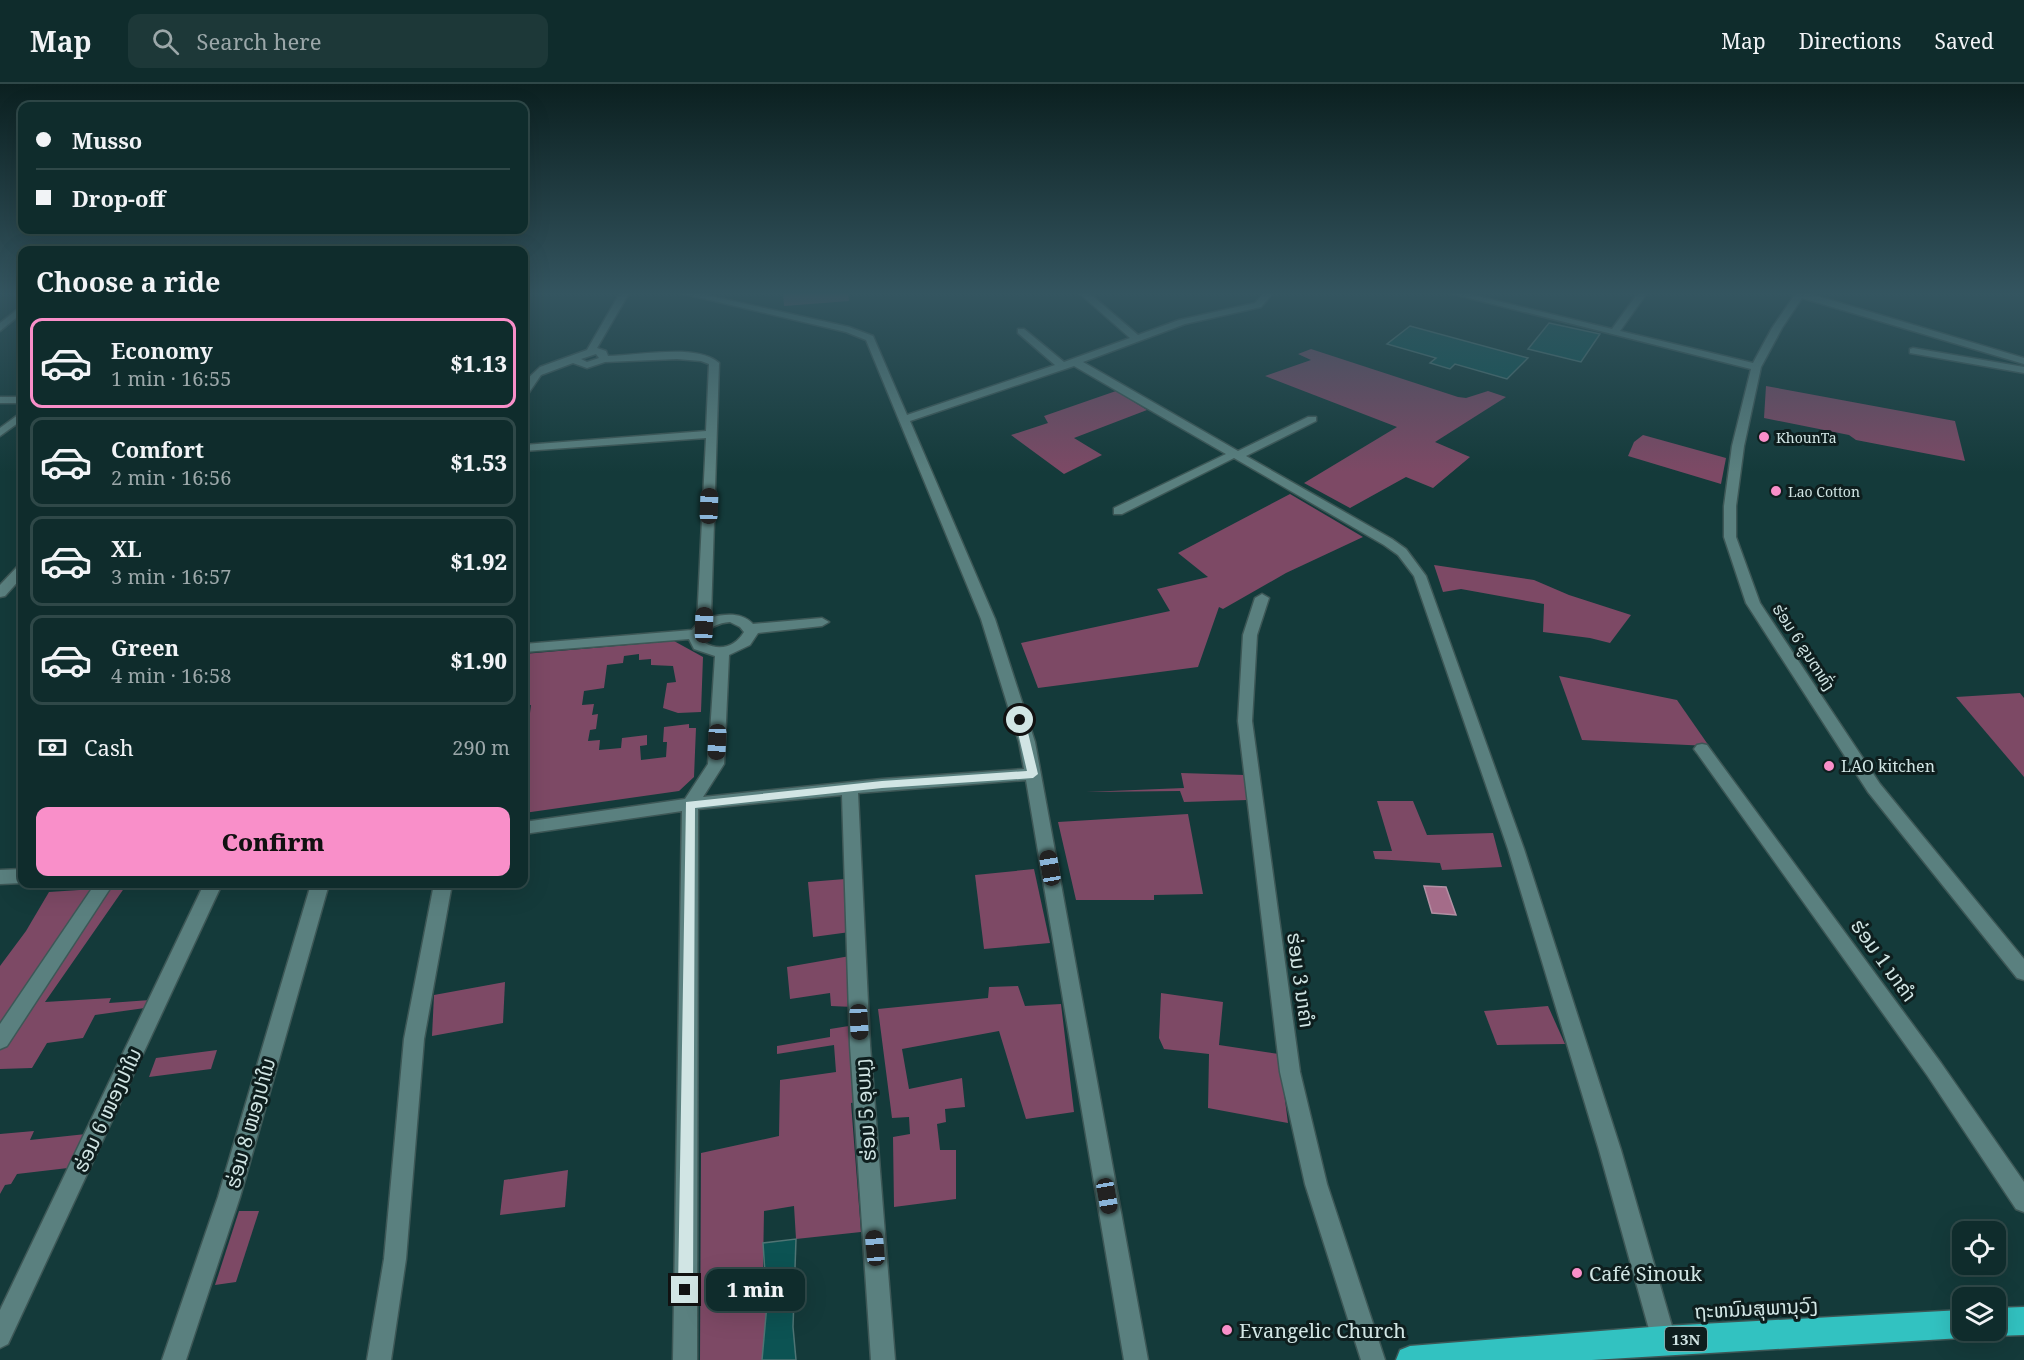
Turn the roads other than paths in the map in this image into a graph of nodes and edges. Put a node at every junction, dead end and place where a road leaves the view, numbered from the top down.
1 (586, 353) edge
2 (600, 353) edge
3 (876, 353) edge
4 (1052, 353) edge
5 (1098, 353) edge
6 (1696, 353) edge
7 (1764, 353) edge
8 (1922, 353) edge
9 (1996, 353) edge
10 (604, 359) junction
11 (574, 360) junction
12 (2024, 361) edge
13 (1068, 364) junction
14 (1756, 367) junction
15 (2024, 370) edge
16 (528, 379) edge
17 (0, 400) edge
18 (18, 400) edge
19 (18, 418) edge
20 (904, 419) junction
21 (1312, 420) dead end
22 (0, 433) edge
23 (711, 434) junction
24 (528, 448) edge
25 (1236, 455) junction
26 (1118, 511) dead end
27 (18, 574) edge
28 (0, 593) edge
29 (1262, 598) dead end
30 (822, 622) dead end
31 (700, 629) junction
32 (750, 629) junction
33 (528, 648) edge
34 (722, 652) junction
35 (1702, 748) dead end
36 (1033, 774) junction
37 (850, 788) junction
38 (690, 804) junction
39 (528, 827) edge
40 (18, 876) edge
41 (0, 877) edge
42 (101, 888) edge
43 (211, 888) edge
44 (319, 888) edge
45 (442, 888) edge
46 (2024, 972) edge
47 (0, 1040) edge
48 (2024, 1201) edge
49 (2024, 1321) edge
50 (2006, 1322) edge
51 (1952, 1325) edge
52 (0, 1336) edge
53 (1664, 1340) junction
54 (174, 1360) edge
55 (379, 1360) edge
56 (685, 1360) edge
57 (883, 1360) edge
58 (1136, 1360) edge
59 (1373, 1360) edge
60 (1410, 1360) edge

1 - 11 street
2 - 10 street
3 - 20 street
4 - 13 street
5 - 13 street
6 - 14 street
7 - 14 street, ຮ່ອມ 6 ຂູນຕາທົ່ງ
8 - 15 street
9 - 12 street
10 - 11 street
10 - 23 street
11 - 16 street
13 - 20 street
13 - 25 street
14 - 46 street, ຮ່ອມ 6 ຂູນຕາທົ່ງ
17 - 18 street
19 - 22 street
20 - 36 street
21 - 25 street
23 - 24 street
23 - 31 street
25 - 26 street
25 - 53 street
27 - 28 street
29 - 59 street, ຮ່ອມ 3 ນາຄຳ
30 - 32 street
31 - 32 street
31 - 33 street
31 - 34 street
32 - 34 street
34 - 38 street
35 - 48 street, ຮ່ອມ 1 ນາຄຳ
36 - 37 street
36 - 58 street
37 - 38 street
37 - 57 street, ຮ່ອມ 5 ອຸບມຸງ
38 - 39 street
38 - 56 street
40 - 41 street
42 - 47 street
43 - 52 street, ຮ່ອມ 6 ໜອງປາໃນ
44 - 54 street, ຮ່ອມ 8 ໜອງປາໃນ
45 - 55 street
49 - 50 highway
51 - 53 highway, ຖະຫນົນສຸພານຸວົງ / 13N
53 - 60 highway, ຖະຫນົນສຸພານຸວົງ / 13N

